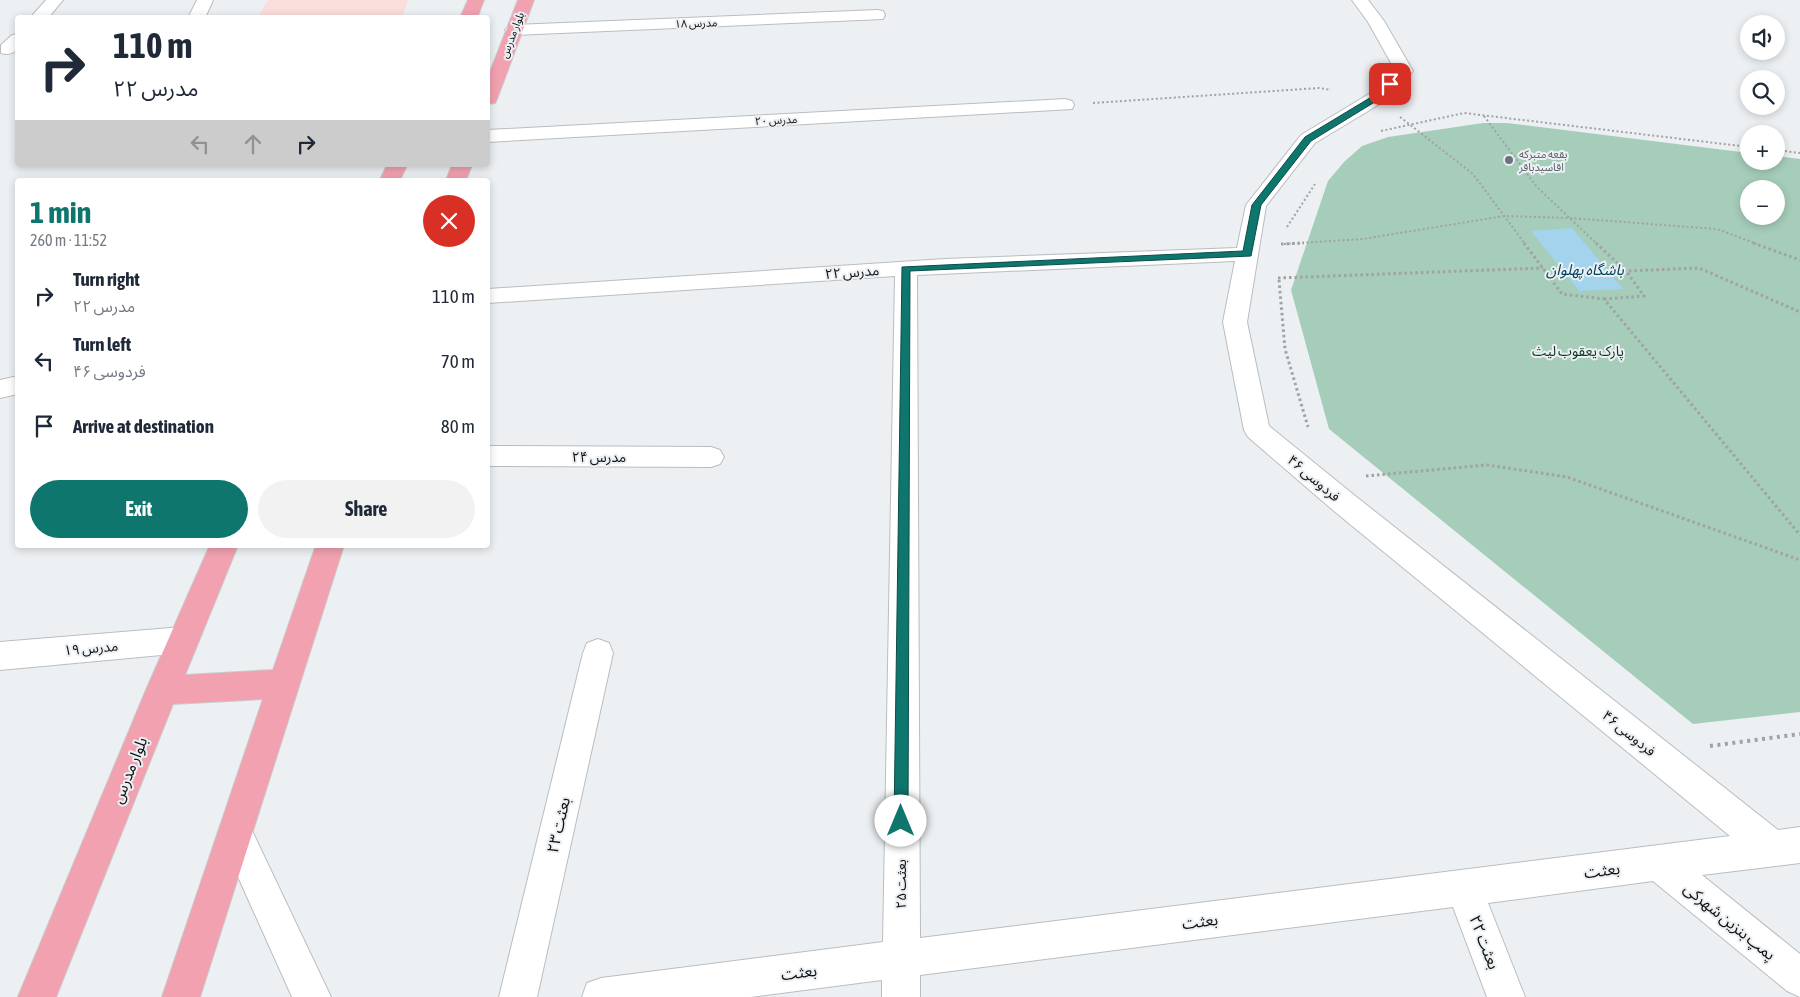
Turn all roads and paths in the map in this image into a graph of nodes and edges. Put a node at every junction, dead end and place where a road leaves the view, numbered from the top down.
1 (55, 0) edge
2 (204, 0) edge
3 (476, 0) edge
4 (526, 0) edge
5 (1360, 0) edge
6 (41, 15) edge
7 (197, 15) edge
8 (469, 15) edge
9 (877, 15) dead end
10 (514, 30) junction
11 (490, 94) edge
12 (1376, 98) junction
13 (1065, 105) joint
14 (1484, 116) junction
15 (1410, 125) junction
16 (1372, 133) dead end
17 (490, 136) edge
18 (1740, 146) edge
19 (1785, 151) edge
20 (1800, 153) edge
21 (1317, 180) dead end
22 (1504, 216) junction
23 (1570, 218) junction
24 (1286, 228) dead end
25 (1281, 236) dead end
26 (1276, 244) junction
27 (1248, 254) junction
28 (1800, 260) edge
29 (1543, 268) junction
30 (906, 269) junction
31 (1626, 271) junction
32 (1278, 278) junction
33 (490, 296) edge
34 (1604, 299) junction
35 (1800, 312) edge
36 (15, 386) edge
37 (0, 388) edge
38 (1310, 434) dead end
39 (490, 456) edge
40 (711, 457) dead end
41 (1369, 482) dead end
42 (1800, 535) edge
43 (223, 548) edge
44 (329, 548) edge
45 (1800, 560) edge
46 (183, 640) junction
47 (598, 653) dead end
48 (0, 656) edge
49 (284, 684) junction
50 (162, 690) junction
51 (1800, 734) edge
52 (1706, 747) dead end
53 (235, 832) junction
54 (1786, 847) edge
55 (1659, 863) junction
56 (1464, 887) junction
57 (900, 959) junction
58 (1800, 978) edge
59 (37, 997) edge
60 (181, 997) edge
61 (312, 997) edge
62 (518, 997) edge
63 (601, 997) edge
64 (901, 997) edge
65 (1506, 997) edge

1 - 6 street
2 - 7 street
3 - 8 main road
4 - 10 main road, بلوار مدرس
5 - 12 street, فردوسی ۴۶
9 - 10 street, مدرس ۱۸
10 - 11 main road, بلوار مدرس
12 - 13 path
12 - 15 path
12 - 27 street, فردوسی ۴۶
13 - 17 street, مدرس ۲۰
14 - 15 path
14 - 18 path
14 - 23 path
15 - 16 path
15 - 22 path
19 - 20 path
21 - 24 path
22 - 23 path
22 - 26 path
22 - 29 path
23 - 28 path
23 - 31 path
25 - 26 path
26 - 27 path
26 - 32 path
27 - 30 street, مدرس ۲۲
27 - 54 street, فردوسی ۴۶
29 - 32 path
29 - 34 path
30 - 33 street, مدرس ۲۲
30 - 57 street, بعثت ۲۵
31 - 34 path
31 - 35 path
32 - 38 path
34 - 42 path
36 - 37 street
39 - 40 street, مدرس ۲۴
41 - 45 path
43 - 46 main road, بلوار مدرس
44 - 49 main road
46 - 48 street, مدرس ۱۹
46 - 50 main road, بلوار مدرس
47 - 62 street, بعثت ۲۳
49 - 50 main road
49 - 53 main road
50 - 59 main road, بلوار مدرس
51 - 52 path
53 - 60 main road
53 - 61 street
54 - 55 street, بعثت
55 - 56 street, بعثت
55 - 58 street, پمپ بنزین شهرکی
56 - 57 street, بعثت
56 - 65 street, بعثت ۲۲
57 - 63 street, بعثت
57 - 64 street, بعثت ۲۵

